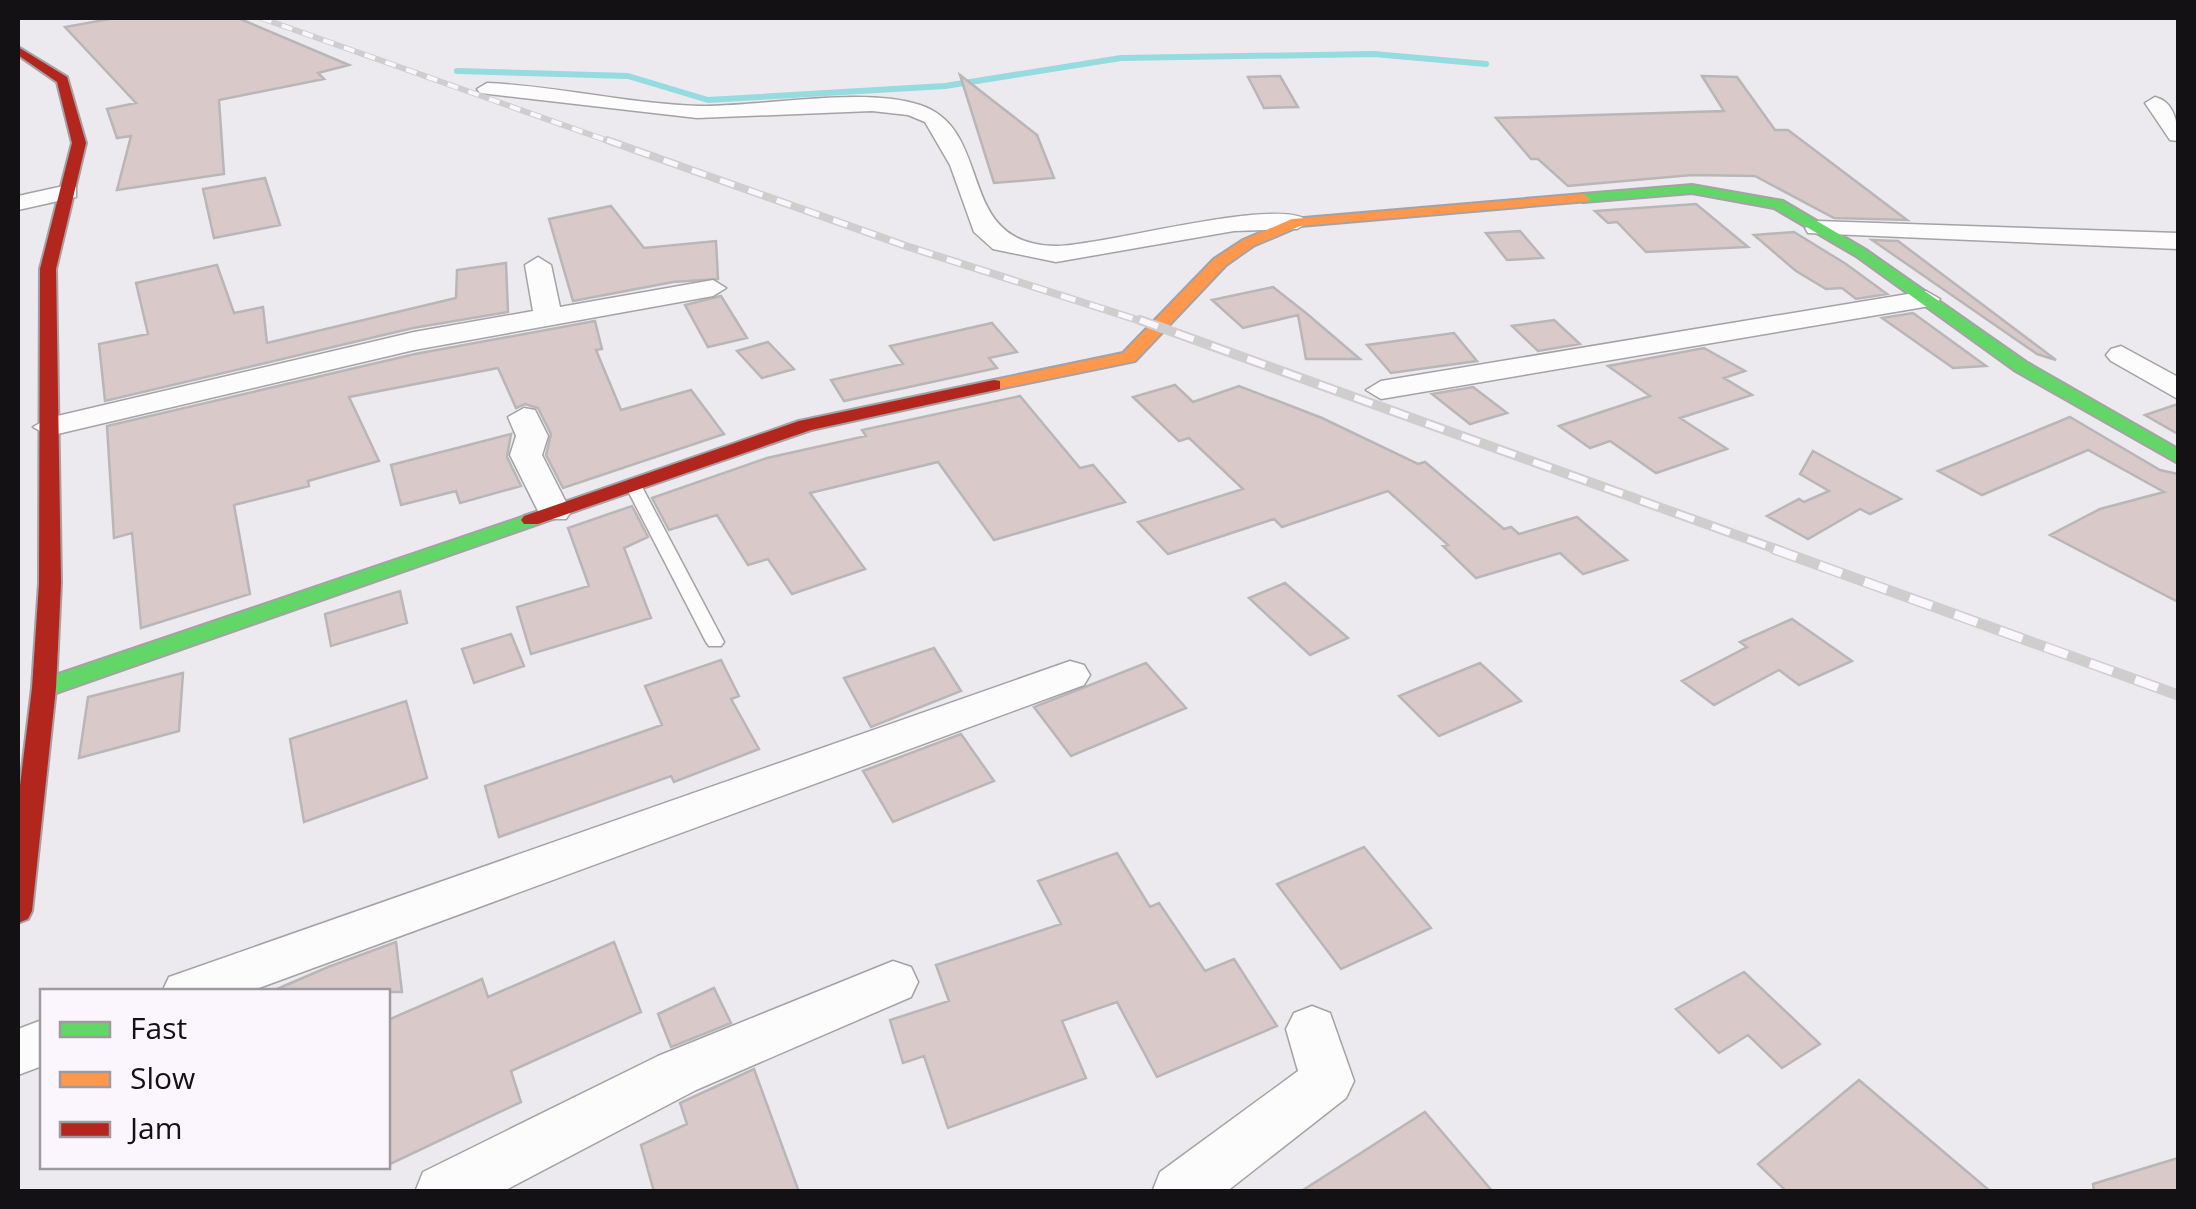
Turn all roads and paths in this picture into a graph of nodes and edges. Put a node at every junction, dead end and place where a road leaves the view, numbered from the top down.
1 (18, 50) edge
2 (487, 90) dead end
3 (2155, 103) dead end
4 (2178, 135) edge
5 (68, 192) junction
6 (18, 203) edge
7 (1296, 222) junction
8 (1817, 228) junction
9 (2178, 242) edge
10 (538, 265) dead end
11 (713, 288) dead end
12 (1926, 300) junction
13 (548, 317) junction
14 (2120, 355) dead end
15 (1382, 390) dead end
16 (2178, 390) edge
17 (524, 417) dead end
18 (49, 427) junction
19 (2178, 457) edge
20 (634, 485) junction
21 (33, 503) edge
22 (554, 512) junction
23 (34, 588) edge
24 (716, 642) dead end
25 (1070, 676) dead end
26 (44, 688) junction
27 (18, 897) edge
28 (893, 982) dead end
29 (196, 989) edge
30 (1312, 1028) dead end
31 (443, 1192) edge
32 (1180, 1192) edge

1 - 5 main road
2 - 7 street
3 - 4 street
5 - 6 street
5 - 18 main road
7 - 8 main road
7 - 20 main road
8 - 9 street
8 - 12 main road
10 - 13 street
11 - 13 street
12 - 15 street
12 - 19 main road
13 - 18 street
14 - 16 street
17 - 22 street
18 - 21 main road
20 - 22 main road
20 - 24 lane
21 - 23 main road
22 - 26 main road
23 - 26 main road
25 - 29 street
26 - 27 main road
28 - 31 street
30 - 32 street

